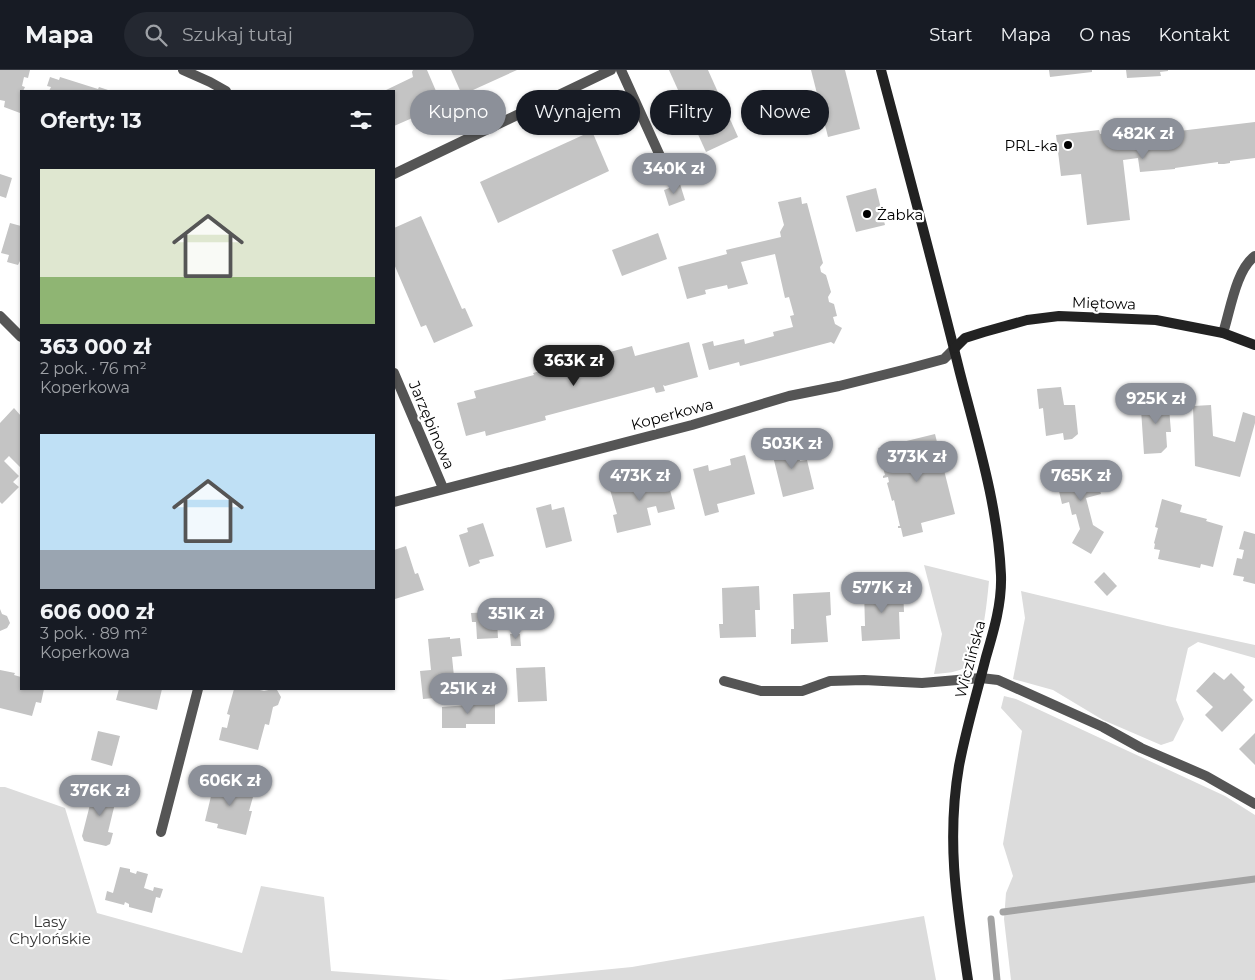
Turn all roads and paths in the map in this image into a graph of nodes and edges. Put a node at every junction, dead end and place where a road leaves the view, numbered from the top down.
1 (183, 70) edge
2 (611, 70) edge
3 (621, 70) edge
4 (881, 70) edge
5 (224, 90) edge
6 (664, 167) dead end
7 (395, 174) edge
8 (1255, 256) edge
9 (0, 316) edge
10 (1223, 333) junction
11 (20, 336) edge
12 (1255, 345) edge
13 (955, 348) junction
14 (395, 375) edge
15 (444, 488) junction
16 (395, 502) edge
17 (981, 678) junction
18 (724, 681) dead end
19 (198, 690) edge
20 (1255, 804) edge
21 (161, 832) dead end
22 (968, 980) edge

1 - 5 street
2 - 7 street
3 - 6 street
4 - 13 street, Wiczlińska
8 - 10 street
9 - 11 street
10 - 12 street, Miętowa
10 - 13 street, Miętowa
13 - 15 street, Koperkowa
13 - 17 street, Wiczlińska
14 - 15 street, Jarzębinowa
15 - 16 street, Koperkowa
17 - 18 street
17 - 20 street
17 - 22 street, Wiczlińska
19 - 21 street

